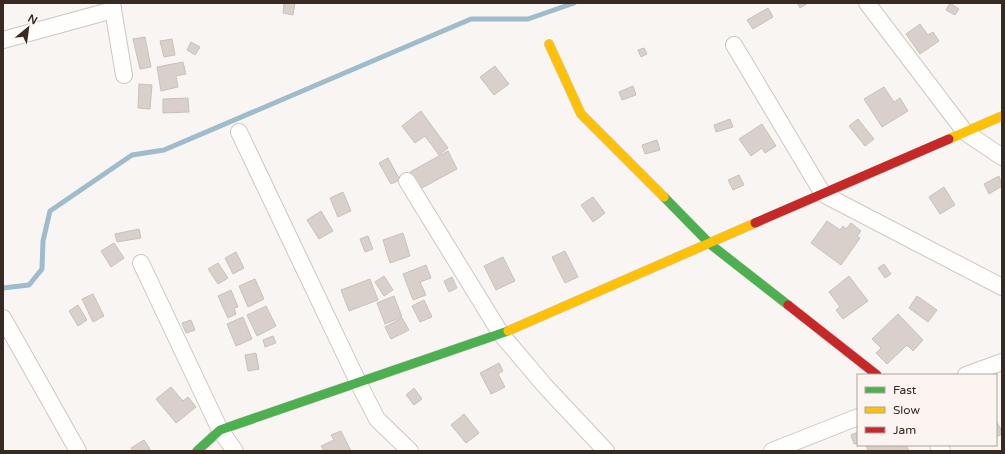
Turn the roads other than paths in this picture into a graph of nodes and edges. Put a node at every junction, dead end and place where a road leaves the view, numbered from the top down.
1 (866, 3) edge
2 (112, 6) edge
3 (3, 40) edge
4 (549, 44) dead end
5 (734, 45) dead end
6 (124, 75) dead end
7 (1002, 116) edge
8 (239, 132) dead end
9 (965, 132) junction
10 (1002, 157) edge
11 (407, 181) dead end
12 (823, 194) junction
13 (710, 244) junction
14 (141, 263) dead end
15 (1002, 287) edge
16 (3, 318) edge
17 (501, 334) junction
18 (1002, 362) edge
19 (876, 374) edge
20 (969, 374) edge
21 (358, 382) junction
22 (857, 417) edge
23 (220, 430) junction
24 (78, 451) edge
25 (198, 451) edge
26 (235, 451) edge
27 (410, 451) edge
28 (606, 451) edge
29 (774, 451) edge

1 - 9 street
2 - 3 street
2 - 6 street
4 - 13 street
5 - 12 street
7 - 9 street
8 - 21 street
9 - 10 street
9 - 12 street
11 - 17 street
12 - 13 street
12 - 15 street
13 - 17 street
13 - 19 street
14 - 23 street
16 - 24 street
17 - 21 street
17 - 28 street
18 - 20 street
21 - 23 street
21 - 27 street
22 - 29 street
23 - 25 street
23 - 26 street

